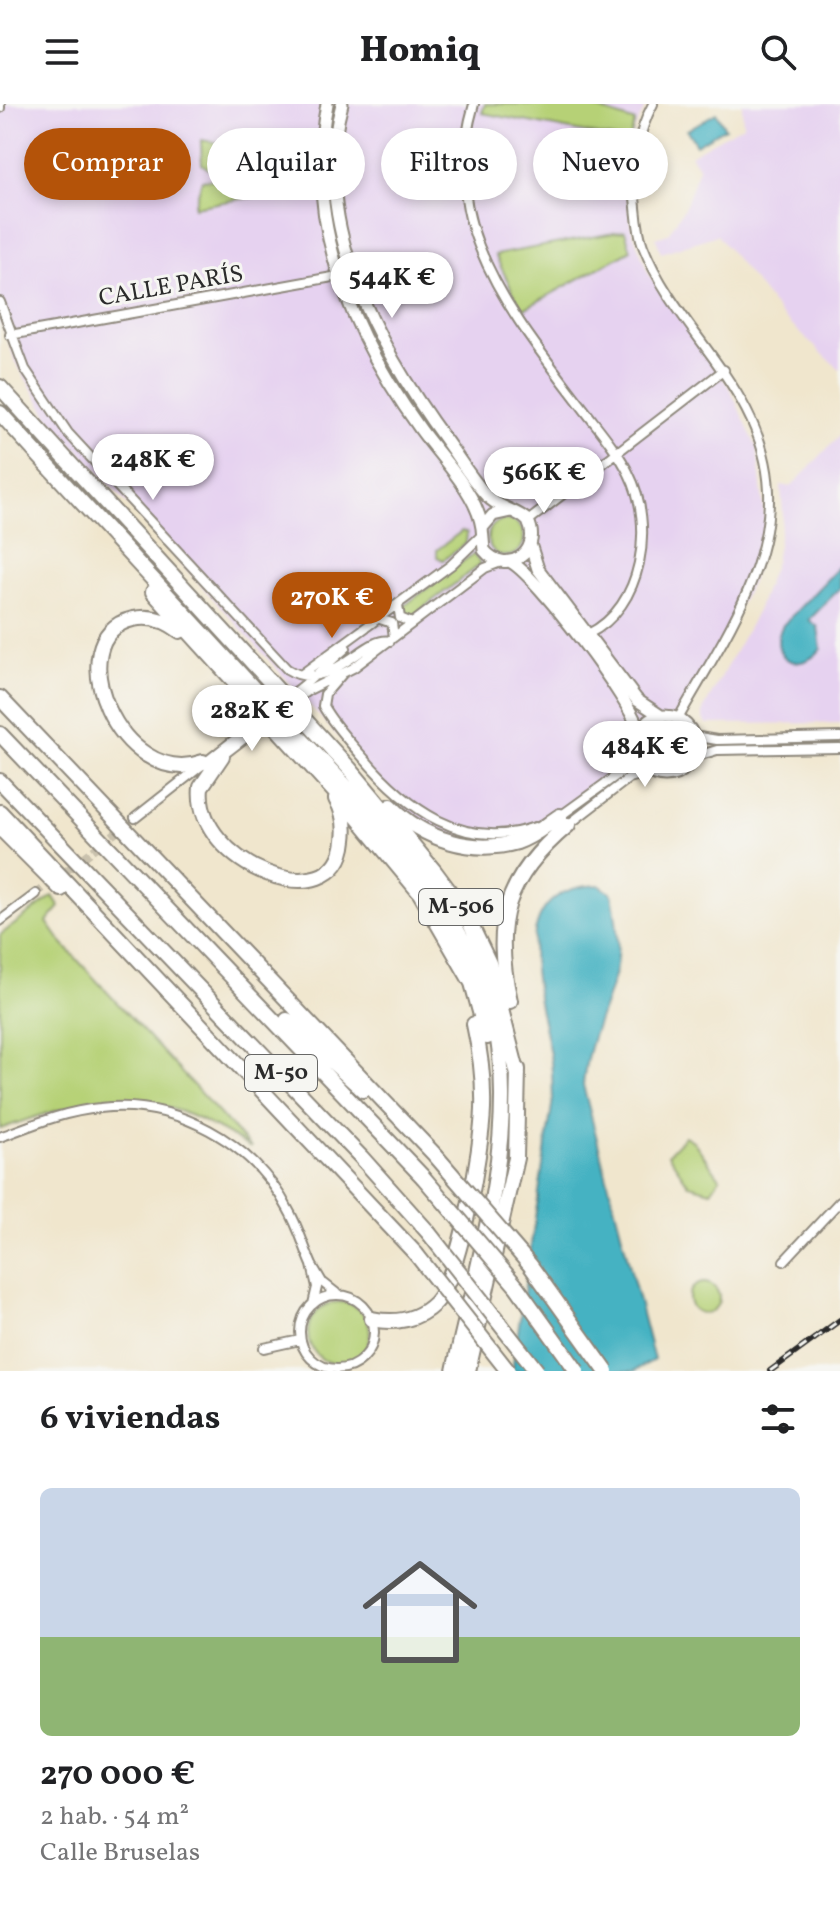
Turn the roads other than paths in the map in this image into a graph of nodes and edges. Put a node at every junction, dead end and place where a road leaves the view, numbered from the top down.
1 (327, 104) edge
2 (342, 104) edge
3 (474, 104) edge
4 (653, 104) edge
5 (338, 276) junction
6 (0, 302) edge
7 (10, 335) junction
8 (724, 370) junction
9 (0, 377) edge
10 (0, 387) edge
11 (4, 417) edge
12 (617, 453) junction
13 (69, 461) junction
14 (511, 511) junction
15 (528, 521) junction
16 (482, 532) junction
17 (531, 547) junction
18 (506, 562) junction
19 (398, 605) junction
20 (380, 619) junction
21 (412, 623) junction
22 (364, 631) junction
23 (588, 634) junction
24 (392, 639) junction
25 (199, 645) junction
26 (343, 673) junction
27 (301, 674) junction
28 (320, 674) junction
29 (0, 689) edge
30 (305, 689) junction
31 (0, 698) edge
32 (661, 716) junction
33 (678, 719) junction
34 (260, 723) junction
35 (32, 731) junction
36 (639, 731) junction
37 (0, 734) edge
38 (693, 736) junction
39 (840, 737) edge
40 (840, 748) edge
41 (635, 750) junction
42 (222, 756) junction
43 (694, 757) junction
44 (203, 762) junction
45 (349, 768) junction
46 (649, 772) junction
47 (184, 780) junction
48 (0, 781) edge
49 (328, 785) junction
50 (0, 812) edge
51 (135, 818) tunnel mouth
52 (564, 821) junction
53 (0, 828) edge
54 (36, 894) tunnel mouth
55 (0, 921) edge
56 (453, 946) junction
57 (228, 971) junction
58 (230, 1055) junction
59 (518, 1075) junction
60 (502, 1110) junction
61 (0, 1137) edge
62 (423, 1142) junction
63 (840, 1201) edge
64 (784, 1261) dead end
65 (312, 1265) junction
66 (341, 1295) junction
67 (313, 1304) junction
68 (372, 1319) junction
69 (300, 1340) junction
70 (264, 1348) dead end
71 (314, 1366) edge
72 (454, 1371) edge
73 (468, 1371) edge
74 (508, 1371) edge
75 (537, 1371) edge
76 (577, 1371) edge
77 (606, 1371) edge

1 - 5 street
2 - 14 street
3 - 12 street
4 - 8 street
5 - 7 street, CALLE PARÍS
5 - 16 street
6 - 7 street
7 - 27 street
8 - 12 street
8 - 33 street
9 - 13 highway
10 - 13 highway, M-506
11 - 25 highway
11 - 60 highway, M-506
12 - 15 street
12 - 23 street
13 - 45 highway, M-506
14 - 15 street
14 - 16 street
15 - 17 street
16 - 18 street
16 - 19 street
17 - 18 street
17 - 23 street
18 - 21 street
18 - 36 street
19 - 20 street
19 - 21 street
20 - 22 street
20 - 24 street
21 - 24 street
22 - 27 street
22 - 28 street
23 - 32 street
24 - 26 street
24 - 28 street
25 - 44 highway
25 - 49 highway
26 - 30 street
26 - 52 street
27 - 28 street
28 - 30 street
29 - 35 highway
30 - 34 street, bridge
31 - 35 highway
32 - 33 street
32 - 36 street
33 - 38 street
34 - 42 street
34 - 44 street
35 - 62 highway
36 - 41 street
37 - 57 highway, M-50
38 - 39 street
38 - 43 street
40 - 43 street
41 - 46 street
41 - 52 street
42 - 47 street
42 - 49 highway
43 - 46 street
44 - 47 street
45 - 52 highway
45 - 59 highway, M-506
46 - 52 street
47 - 51 street
48 - 75 highway, M-50, bridge
49 - 56 highway
50 - 58 highway, M-50
52 - 59 highway
53 - 58 highway
54 - 55 street
56 - 60 highway
56 - 68 highway
57 - 62 highway
57 - 76 highway, M-50, bridge
58 - 74 highway, M-50, bridge
59 - 73 highway, M-506
60 - 72 highway, M-506
61 - 65 street
62 - 77 highway, bridge
63 - 64 street
65 - 66 street
65 - 67 street
66 - 67 street
66 - 68 street
67 - 69 street
68 - 71 street
69 - 70 street
69 - 71 street

